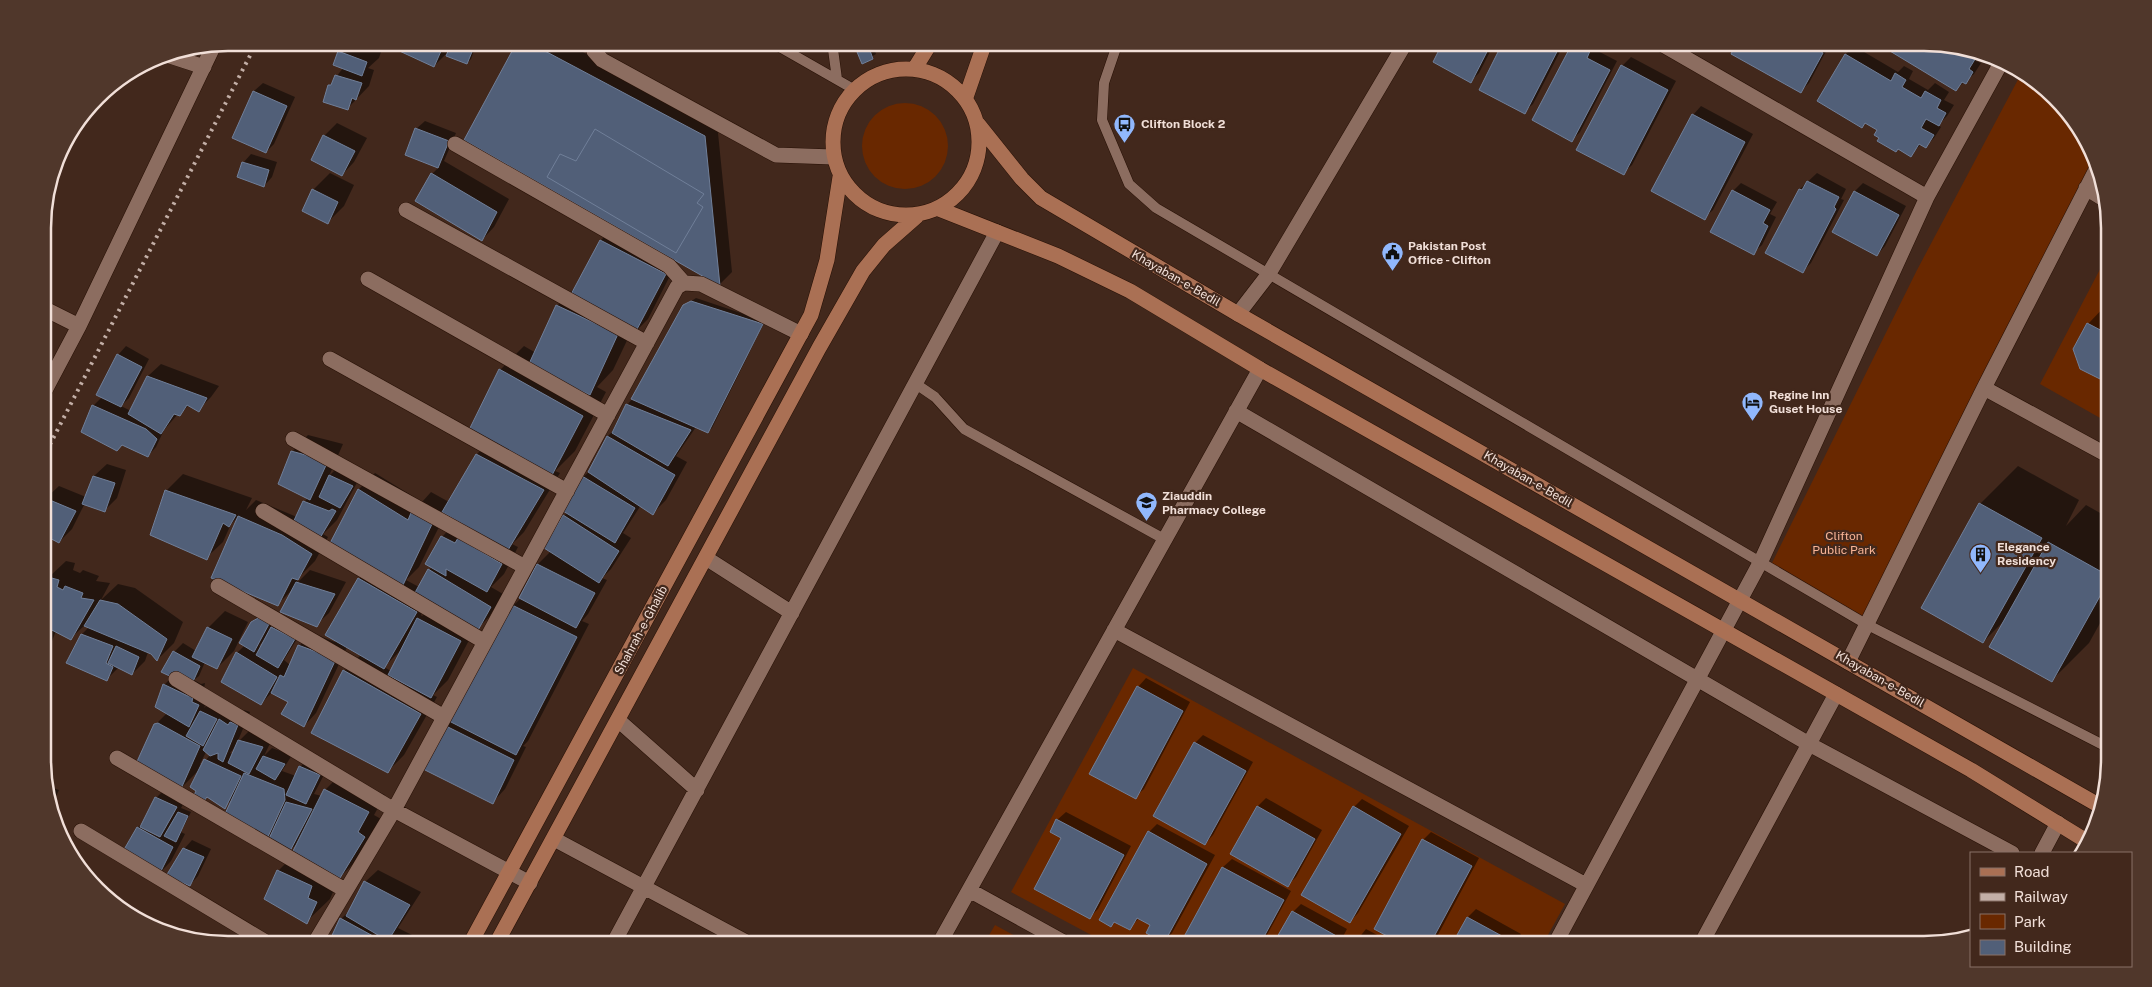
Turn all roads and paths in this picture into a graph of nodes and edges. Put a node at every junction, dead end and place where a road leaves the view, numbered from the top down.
1 (594, 51) edge
2 (787, 51) edge
3 (833, 51) edge
4 (925, 51) edge
5 (982, 51) edge
6 (1115, 51) edge
7 (1400, 51) edge
8 (1676, 51) edge
9 (210, 53) edge
10 (178, 58) edge
11 (204, 66) junction
12 (915, 68) junction
13 (1998, 68) edge
14 (836, 79) junction
15 (855, 90) junction
16 (966, 98) junction
17 (978, 124) junction
18 (455, 144) dead end
19 (833, 157) junction
20 (2093, 176) edge
21 (840, 177) junction
22 (2086, 188) junction
23 (2097, 195) edge
24 (1926, 197) junction
25 (940, 208) junction
26 (406, 210) dead end
27 (917, 216) junction
28 (997, 232) junction
29 (1268, 274) junction
30 (368, 279) dead end
31 (684, 283) junction
32 (52, 312) edge
33 (1238, 314) junction
34 (79, 326) junction
35 (801, 334) junction
36 (647, 343) junction
37 (330, 359) dead end
38 (1260, 369) junction
39 (52, 378) edge
40 (916, 384) junction
41 (1984, 388) junction
42 (1236, 411) junction
43 (608, 415) junction
44 (293, 439) dead end
45 (2101, 452) edge
46 (567, 491) junction
47 (263, 511) dead end
48 (1164, 539) junction
49 (706, 558) junction
50 (1760, 561) junction
51 (525, 567) junction
52 (218, 586) dead end
53 (1740, 600) junction
54 (792, 613) junction
55 (1866, 624) junction
56 (1114, 630) junction
57 (1724, 630) junction
58 (485, 642) junction
59 (1848, 662) junction
60 (1697, 679) junction
61 (176, 680) dead end
62 (1836, 694) junction
63 (444, 717) junction
64 (618, 720) junction
65 (2101, 743) edge
66 (1809, 744) junction
67 (117, 758) dead end
68 (697, 790) junction
69 (2095, 803) edge
70 (394, 810) junction
71 (2058, 823) junction
72 (81, 831) dead end
73 (2082, 838) edge
74 (554, 840) junction
75 (2010, 852) edge
76 (2043, 852) edge
77 (510, 872) junction
78 (530, 883) junction
79 (1586, 885) junction
80 (645, 888) junction
81 (345, 890) junction
82 (969, 890) junction
83 (256, 936) edge
84 (319, 936) edge
85 (474, 936) edge
86 (500, 936) edge
87 (618, 936) edge
88 (735, 936) edge
89 (943, 936) edge
90 (1052, 936) edge
91 (1559, 936) edge
92 (1705, 936) edge

1 - 19 street
2 - 14 lane
3 - 14 lane
4 - 12 main road
5 - 16 main road
6 - 29 lane
7 - 29 street
8 - 24 street
9 - 11 street
10 - 11 street
11 - 34 street
12 - 15 main road
12 - 16 main road
13 - 24 street
14 - 15 lane
15 - 19 main road
16 - 17 main road
17 - 25 main road
17 - 33 main road, Khayaban-e-Bedil
18 - 31 street
19 - 21 main road
20 - 22 street
21 - 27 main road
21 - 35 main road, Shahrah-e-Ghalib
22 - 23 street
22 - 41 street
24 - 50 street
25 - 27 main road
25 - 28 main road
26 - 36 street
27 - 49 main road, Shahrah-e-Ghalib
28 - 38 main road
28 - 40 street
29 - 33 street
29 - 50 lane
30 - 43 street
31 - 35 street
31 - 36 street
32 - 34 street
33 - 53 main road, Khayaban-e-Bedil
34 - 39 street
35 - 77 main road, Shahrah-e-Ghalib
36 - 43 street
37 - 46 street
38 - 42 street
38 - 57 main road
40 - 48 lane
40 - 54 street
41 - 45 street
41 - 55 street
42 - 48 street
42 - 60 street
43 - 46 street
44 - 51 street
46 - 51 street
47 - 58 street
48 - 56 street
49 - 54 street
49 - 64 main road, Shahrah-e-Ghalib
50 - 53 street
50 - 55 lane
51 - 58 street
52 - 63 street
53 - 57 street
53 - 59 main road, Khayaban-e-Bedil
54 - 68 street
55 - 59 street
55 - 65 lane
56 - 79 street
56 - 82 street
57 - 60 street
57 - 62 main road
58 - 63 street
59 - 69 main road, Khayaban-e-Bedil
60 - 66 street
60 - 79 street
61 - 70 street
62 - 66 street
62 - 71 main road
63 - 70 street
64 - 68 street
64 - 74 main road, Shahrah-e-Ghalib
66 - 75 street
66 - 92 street
67 - 81 street
68 - 80 street
70 - 77 street
70 - 81 street
71 - 73 main road
71 - 76 street
72 - 83 street
74 - 78 main road, Shahrah-e-Ghalib
74 - 80 street
77 - 78 street
77 - 85 main road, Shahrah-e-Ghalib
78 - 86 main road, Shahrah-e-Ghalib
79 - 91 street
80 - 87 street
80 - 88 street
81 - 84 street
82 - 89 street
82 - 90 street

